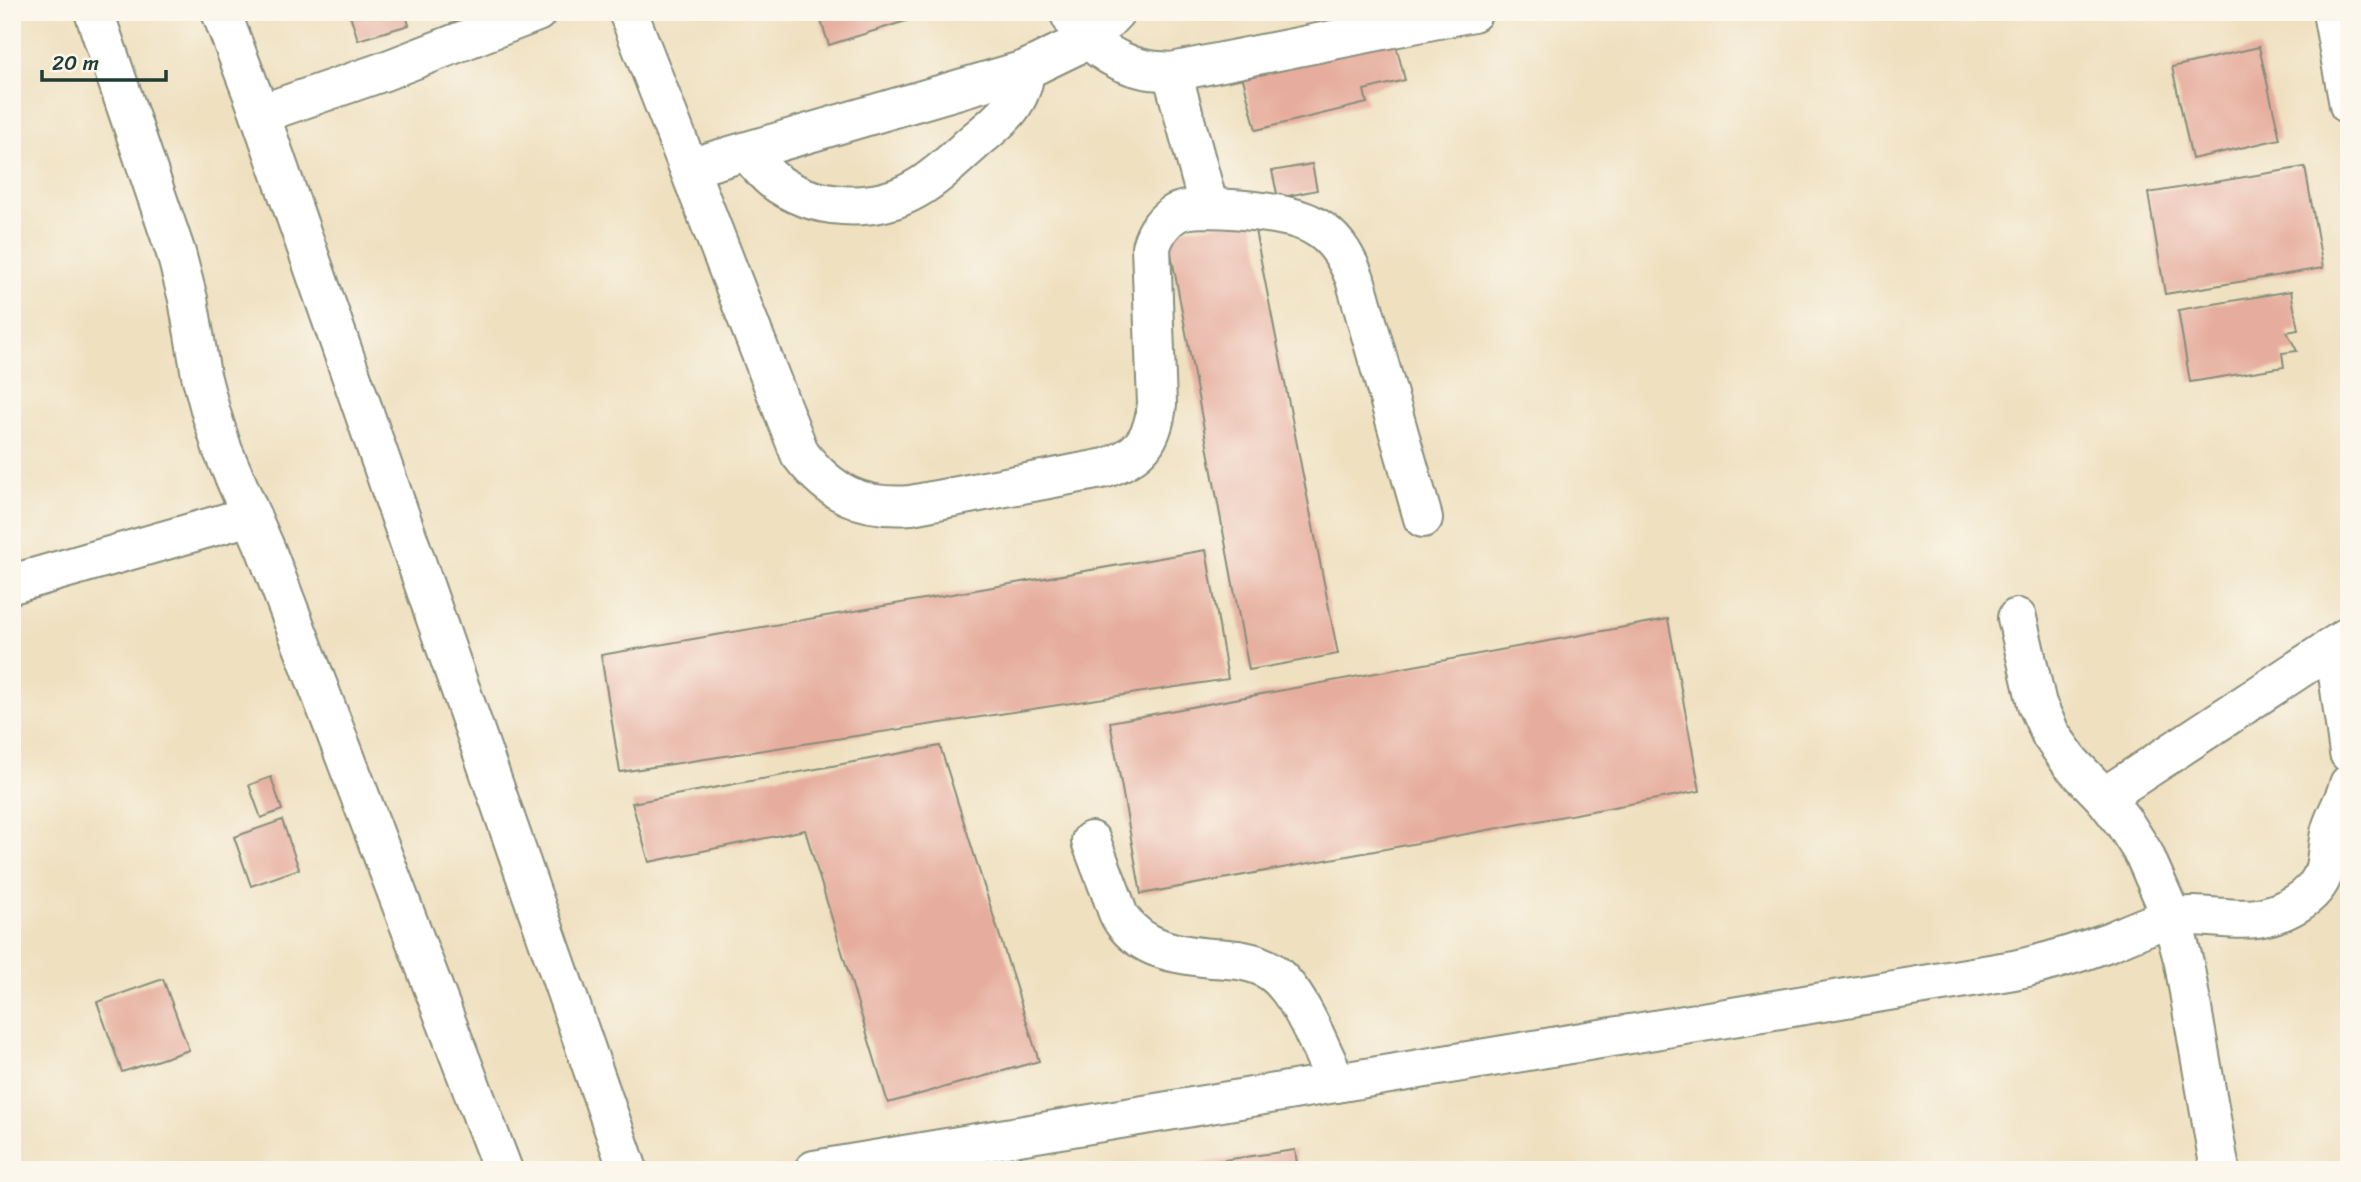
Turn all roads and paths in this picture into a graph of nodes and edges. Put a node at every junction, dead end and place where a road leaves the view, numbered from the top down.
1 (93, 12) edge
2 (221, 12) edge
3 (628, 12) edge
4 (1115, 12) edge
5 (1473, 12) edge
6 (2332, 12) edge
7 (513, 16) edge
8 (1079, 26) edge
9 (1025, 70) junction
10 (1172, 72) junction
11 (2349, 105) edge
12 (260, 114) junction
13 (747, 152) junction
14 (689, 168) junction
15 (1209, 208) junction
16 (250, 516) junction
17 (1423, 518) dead end
18 (12, 584) edge
19 (2017, 618) dead end
20 (2342, 641) edge
21 (2349, 753) edge
22 (2349, 784) edge
23 (2104, 797) junction
24 (1091, 841) dead end
25 (2172, 918) junction
26 (1337, 1083) junction
27 (872, 1165) edge
28 (503, 1170) edge
29 (628, 1170) edge
30 (814, 1170) edge
31 (2220, 1170) edge

1 - 16 street
2 - 12 street
3 - 14 street
4 - 8 street
5 - 10 street
6 - 11 street
7 - 12 street
8 - 9 street
8 - 10 street
9 - 13 street
9 - 13 street
10 - 15 street
12 - 29 street
13 - 14 street
14 - 15 street
15 - 17 street
16 - 18 street
16 - 28 street
19 - 23 street
20 - 21 street
20 - 23 street
22 - 25 street
23 - 25 street
24 - 26 street
25 - 26 street
25 - 31 street
26 - 27 street
27 - 30 street

